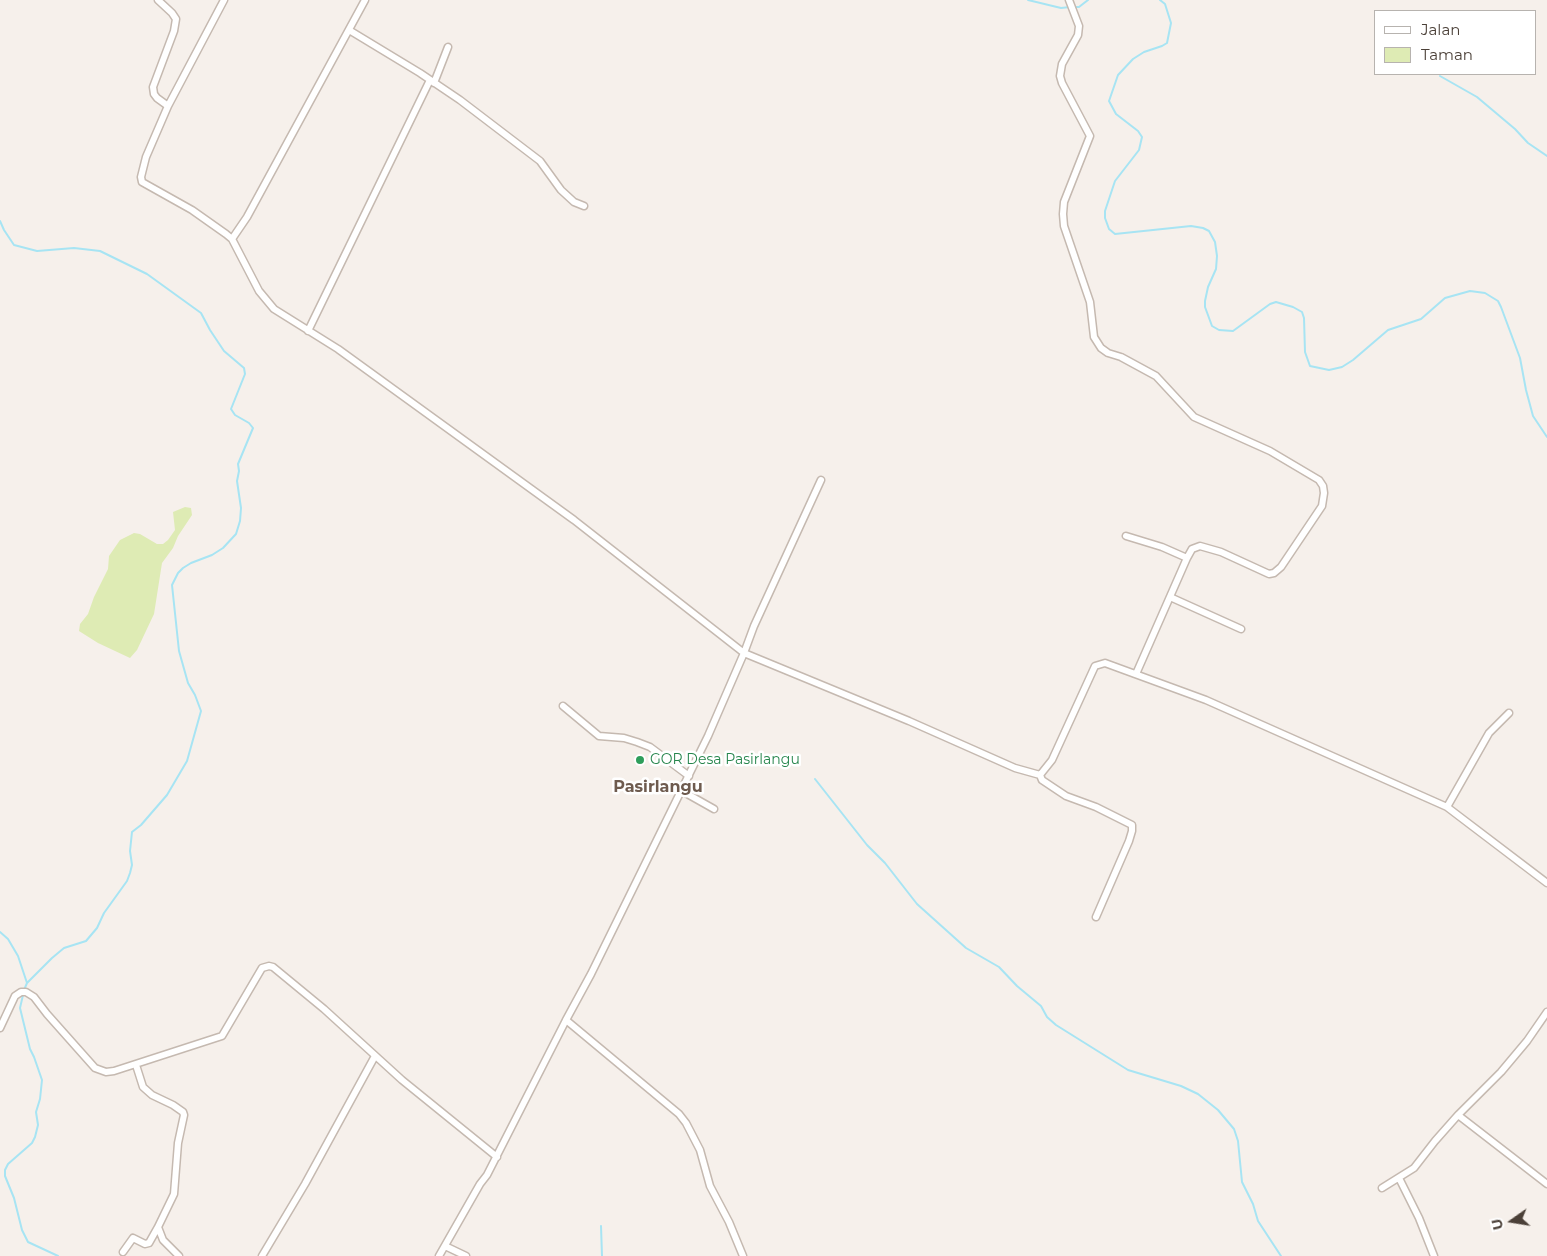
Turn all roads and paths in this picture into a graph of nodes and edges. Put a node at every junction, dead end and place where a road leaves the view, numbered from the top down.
1 (158, 0) edge
2 (224, 0) edge
3 (364, 0) edge
4 (1069, 0) edge
5 (349, 30) junction
6 (448, 48) dead end
7 (432, 82) junction
8 (168, 106) junction
9 (584, 206) dead end
10 (232, 239) junction
11 (308, 330) junction
12 (821, 480) dead end
13 (1126, 536) dead end
14 (1187, 558) junction
15 (1170, 597) junction
16 (1241, 629) dead end
17 (744, 653) junction
18 (1136, 674) junction
19 (563, 706) dead end
20 (1509, 713) dead end
21 (1040, 775) junction
22 (689, 776) junction
23 (682, 791) junction
24 (1447, 807) junction
25 (714, 809) dead end
26 (1547, 883) edge
27 (1096, 917) dead end
28 (1547, 1012) edge
29 (566, 1020) junction
30 (0, 1028) edge
31 (375, 1056) junction
32 (136, 1065) junction
33 (1458, 1115) junction
34 (497, 1157) junction
35 (1399, 1178) junction
36 (1547, 1184) edge
37 (1382, 1188) dead end
38 (158, 1227) junction
39 (444, 1246) junction
40 (123, 1252) dead end
41 (179, 1256) edge
42 (262, 1256) edge
43 (439, 1256) edge
44 (466, 1256) edge
45 (743, 1256) edge
46 (1434, 1256) edge

1 - 8 street
2 - 8 street
3 - 5 street
4 - 14 street
5 - 7 street
5 - 10 street
6 - 7 street
7 - 9 street
7 - 11 street
8 - 10 street
10 - 11 street
11 - 17 street
12 - 17 street
13 - 14 street
14 - 15 street
15 - 16 street
15 - 18 street
17 - 21 street
17 - 22 street
18 - 21 street
18 - 24 street
19 - 22 street
20 - 24 street
21 - 27 street
22 - 23 street
23 - 25 street
23 - 29 street
24 - 26 street
28 - 33 street
29 - 34 street
29 - 45 street
30 - 32 street
31 - 32 street
31 - 34 street
31 - 42 street
32 - 38 street
33 - 35 street
33 - 36 street
34 - 39 street
35 - 37 street
35 - 46 street
38 - 40 street
38 - 41 street
39 - 43 street
39 - 44 street

